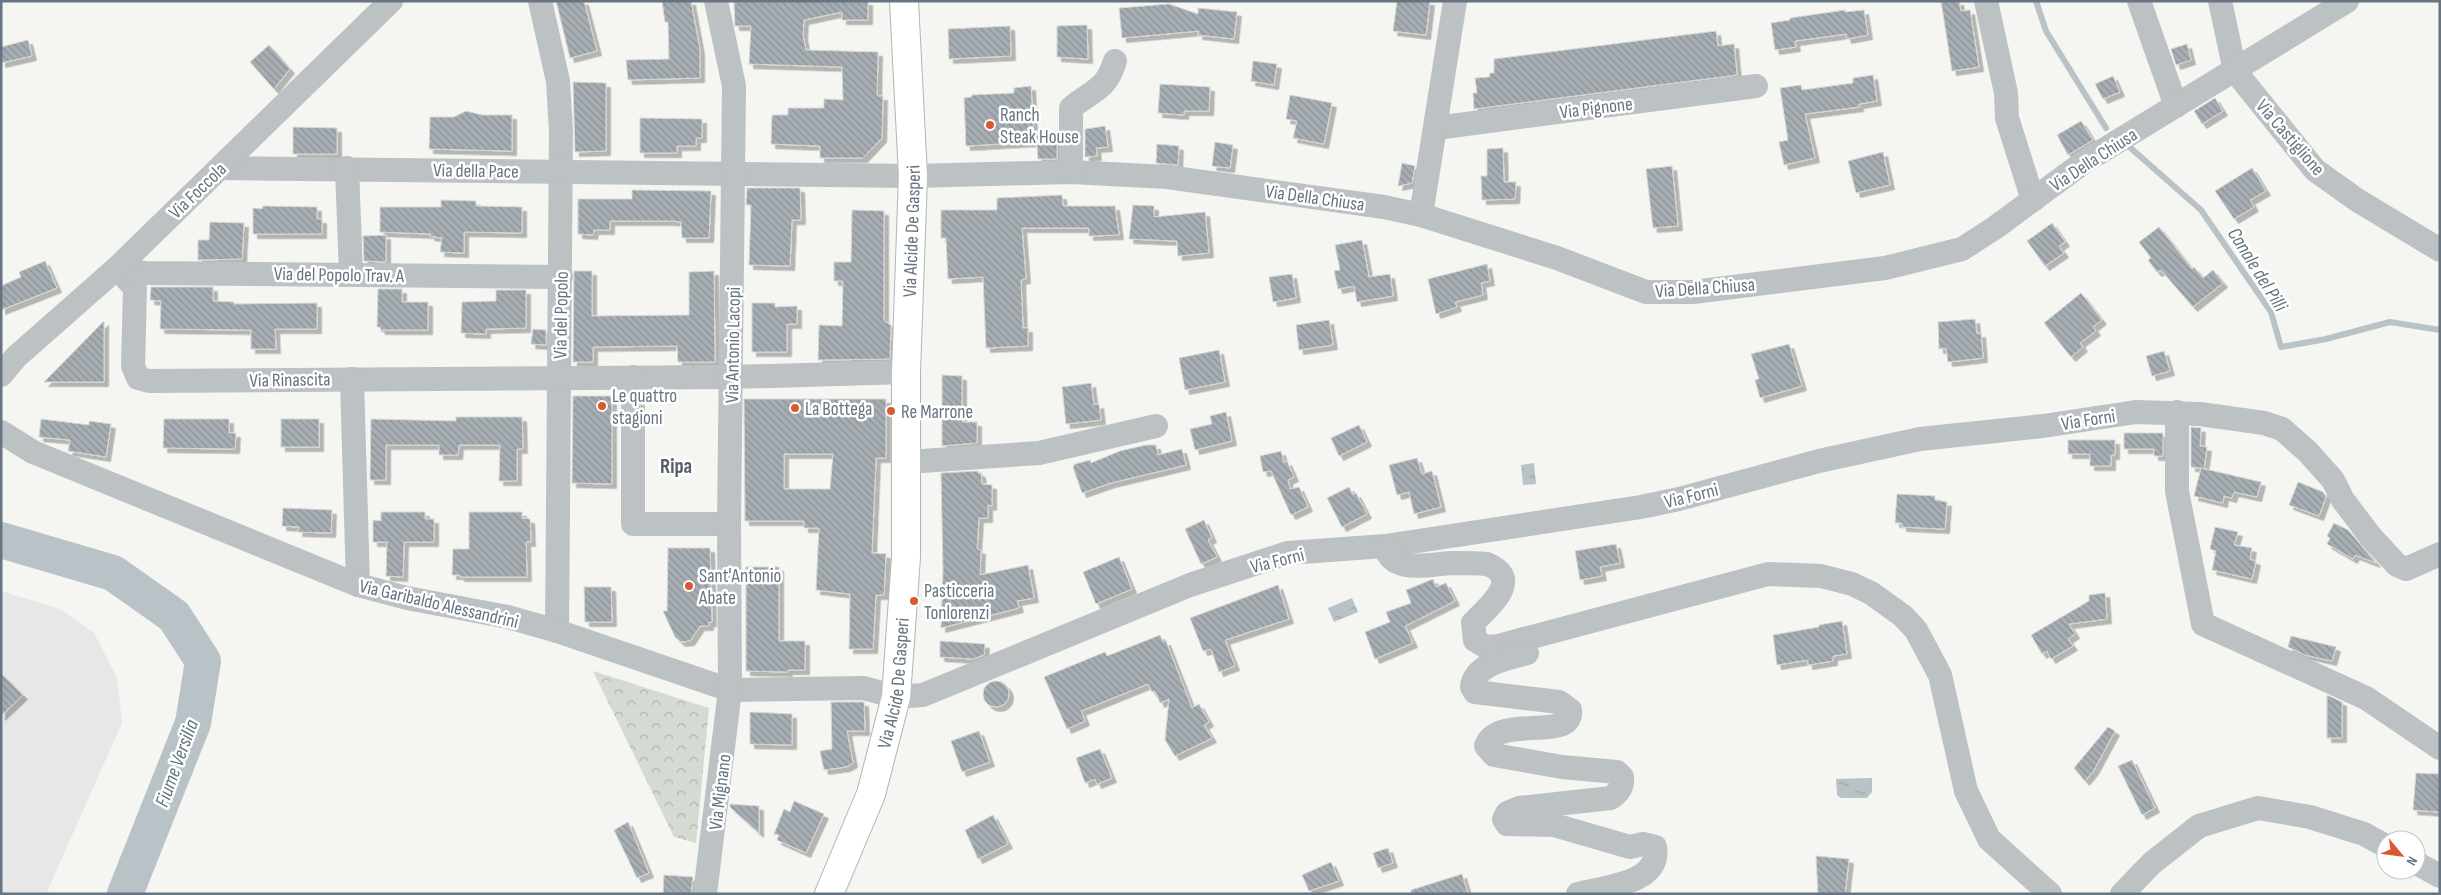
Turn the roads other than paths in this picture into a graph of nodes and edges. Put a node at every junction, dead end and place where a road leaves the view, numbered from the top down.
1 (391, 1) edge
2 (540, 1) edge
3 (716, 1) edge
4 (904, 1) edge
5 (1455, 1) edge
6 (1986, 1) edge
7 (2140, 1) edge
8 (2220, 1) edge
9 (2347, 1) edge
10 (1115, 61) dead end
11 (2235, 71) junction
12 (1756, 86) dead end
13 (2176, 106) junction
14 (1436, 128) junction
15 (220, 168) junction
16 (346, 168) junction
17 (559, 170) junction
18 (1071, 172) junction
19 (733, 173) junction
20 (913, 176) junction
21 (2032, 200) junction
22 (1420, 215) junction
23 (2440, 250) edge
24 (117, 268) junction
25 (351, 274) junction
26 (561, 276) junction
27 (906, 372) junction
28 (1, 375) edge
29 (559, 377) junction
30 (633, 377) junction
31 (732, 377) junction
32 (352, 378) junction
33 (2177, 412) junction
34 (1156, 426) dead end
35 (1, 432) edge
36 (907, 462) junction
37 (729, 524) junction
38 (1384, 546) junction
39 (2440, 554) edge
40 (358, 586) junction
41 (557, 631) junction
42 (1547, 632) junction
43 (730, 690) junction
44 (896, 697) junction
45 (2440, 748) edge
46 (2376, 841) edge
47 (2426, 868) edge
48 (2440, 876) edge
49 (706, 894) edge
50 (829, 894) edge
51 (1578, 894) edge
52 (2050, 894) edge
53 (2122, 894) edge

1 - 15 street, Via Foccola
2 - 17 street, Via del Popolo
3 - 19 street, Via Antonio Lacopi
4 - 20 main road, Via Alcide De Gasperi
5 - 14 street
6 - 21 street
7 - 13 street
8 - 11 street, Via Castiglione
9 - 11 street, Via Della Chiusa
10 - 18 street
11 - 13 street, Via Della Chiusa
11 - 23 street, Via Castiglione
12 - 14 street, Via Pignone
13 - 21 street, Via Della Chiusa
14 - 22 street
15 - 16 street, Via della Pace
15 - 24 street, Via Foccola
16 - 17 street, Via della Pace
16 - 25 street
17 - 19 street, Via della Pace
17 - 26 street, Via del Popolo
18 - 20 street, Via Della Chiusa
18 - 22 street, Via Della Chiusa
19 - 20 street, Via Della Chiusa
19 - 31 street, Via Antonio Lacopi
20 - 27 main road, Via Alcide De Gasperi
21 - 22 street, Via Della Chiusa
24 - 25 street, Via del Popolo Trav. A
24 - 28 street, Via Foccola
24 - 32 street, Via Rinascita
25 - 26 street, Via del Popolo Trav. A
26 - 29 street, Via del Popolo
27 - 31 street, Via Rinascita
27 - 36 main road, Via Alcide De Gasperi
29 - 30 street, Via Rinascita
29 - 32 street, Via Rinascita
29 - 41 street, Via del Popolo
30 - 31 street, Via Rinascita
30 - 37 street
31 - 37 street, Via Antonio Lacopi
32 - 40 street
33 - 38 street, Via Forni
33 - 39 street, Via Forni
33 - 45 street
34 - 36 street
35 - 40 street, Via Garibaldo Alessandrini
36 - 44 main road, Via Alcide De Gasperi
37 - 43 street, Via Antonio Lacopi
38 - 42 street
38 - 44 street, Via Forni
40 - 41 street, Via Garibaldo Alessandrini
41 - 43 street, Via Garibaldo Alessandrini
42 - 51 street
42 - 52 street
43 - 44 street, Via Garibaldo Alessandrini
43 - 49 street, Via Mignano
44 - 50 main road, Via Alcide De Gasperi
46 - 53 street
47 - 48 street

